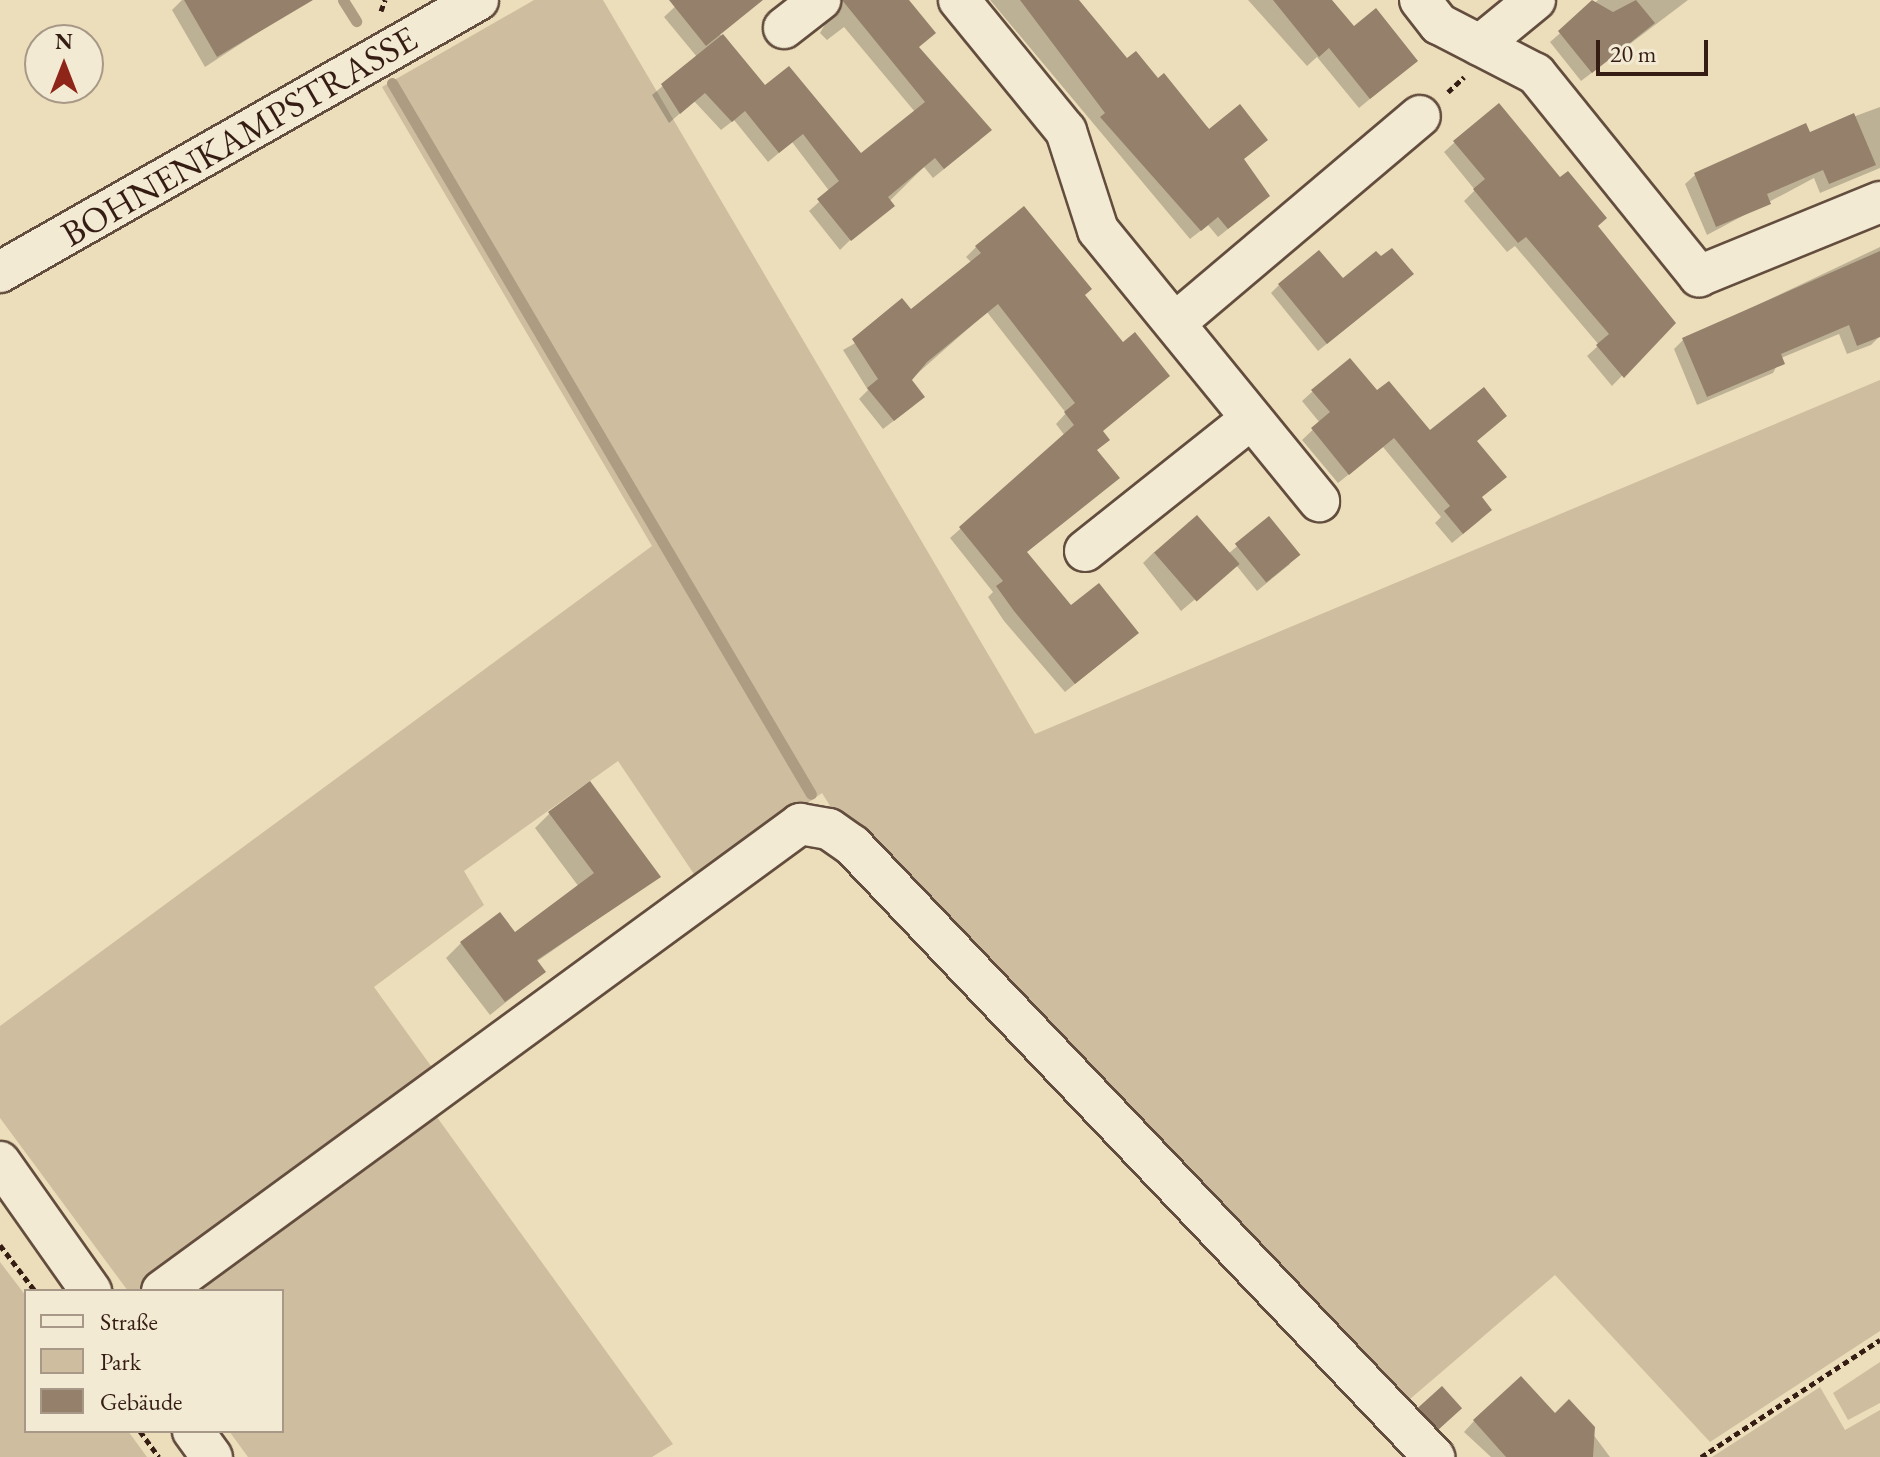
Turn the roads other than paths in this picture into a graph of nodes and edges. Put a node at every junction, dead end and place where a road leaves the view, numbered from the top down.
1 (478, 0) edge
2 (820, 0) edge
3 (959, 0) edge
4 (1420, 0) edge
5 (1535, 0) edge
6 (426, 13) edge
7 (784, 28) dead end
8 (1480, 45) junction
9 (1420, 116) road end
10 (1880, 202) edge
11 (0, 272) edge
12 (1176, 322) junction
13 (1251, 419) junction
14 (1319, 501) dead end
15 (1085, 551) dead end
16 (0, 1162) edge
17 (90, 1289) edge
18 (165, 1289) edge
19 (194, 1433) edge
20 (212, 1457) edge
21 (1434, 1457) edge

1 - 6 street, BOHNENKAMPSTRASSE
2 - 7 street
3 - 12 street
4 - 8 street
5 - 8 street
6 - 11 street, BOHNENKAMPSTRASSE
8 - 10 street
9 - 12 street
12 - 13 street
13 - 14 street
13 - 15 street
16 - 17 street
18 - 21 street
19 - 20 street

